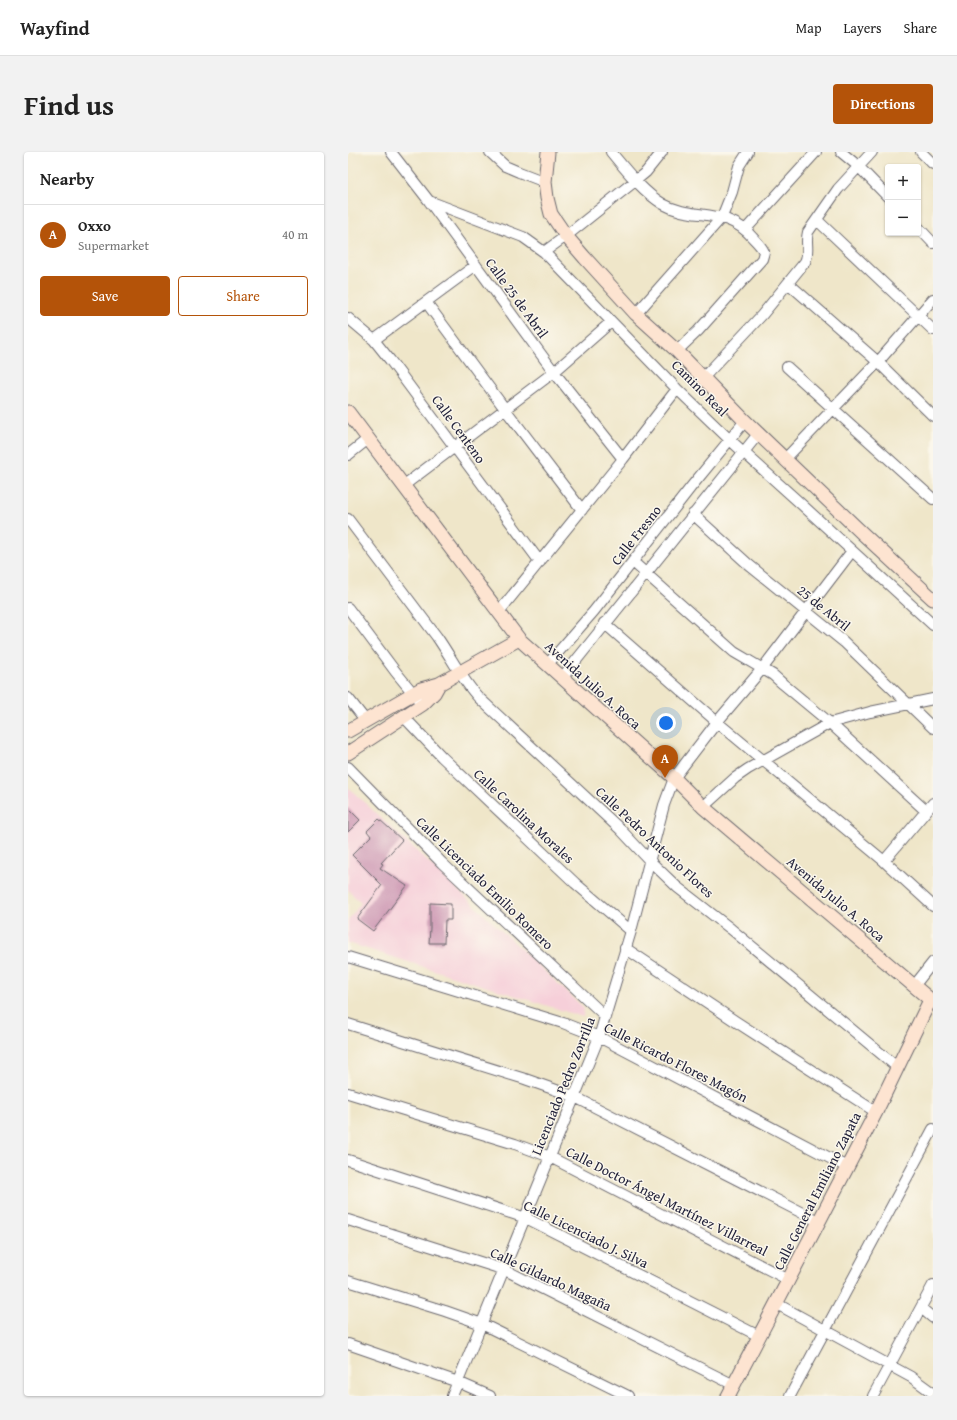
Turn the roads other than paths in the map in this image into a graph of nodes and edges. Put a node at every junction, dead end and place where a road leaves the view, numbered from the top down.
1 (390, 152) edge
2 (490, 152) edge
3 (548, 152) edge
4 (611, 152) edge
5 (662, 152) edge
6 (748, 152) edge
7 (816, 152) edge
8 (841, 152) edge
9 (872, 152) edge
10 (921, 152) edge
11 (933, 164) edge
12 (858, 166) junction
13 (635, 181) junction
14 (545, 182) junction
15 (885, 194) edge
16 (428, 201) junction
17 (722, 217) junction
18 (817, 220) junction
19 (746, 229) junction
20 (921, 230) edge
21 (566, 236) junction
22 (933, 243) edge
23 (544, 252) junction
24 (476, 265) junction
25 (788, 284) junction
26 (933, 299) edge
27 (426, 302) junction
28 (636, 314) junction
29 (918, 316) junction
30 (348, 318) edge
31 (611, 322) junction
32 (933, 330) edge
33 (374, 340) junction
34 (678, 351) junction
35 (878, 362) junction
36 (787, 367) dead end
37 (554, 372) junction
38 (703, 378) junction
39 (677, 389) junction
40 (505, 409) junction
41 (833, 409) junction
42 (348, 412) edge
43 (933, 416) edge
44 (745, 421) junction
45 (759, 433) junction
46 (368, 439) junction
47 (730, 440) junction
48 (455, 448) junction
49 (744, 453) junction
50 (348, 455) edge
51 (623, 459) junction
52 (785, 459) junction
53 (403, 486) junction
54 (933, 499) edge
55 (582, 510) junction
56 (694, 514) junction
57 (348, 519) edge
58 (852, 551) junction
59 (540, 562) junction
60 (633, 562) junction
61 (646, 573) junction
62 (933, 599) edge
63 (348, 608) edge
64 (806, 610) junction
65 (498, 613) junction
66 (604, 623) junction
67 (933, 625) edge
68 (519, 639) junction
69 (548, 666) junction
70 (762, 669) junction
71 (460, 672) junction
72 (562, 678) junction
73 (439, 684) junction
74 (412, 694) junction
75 (348, 698) edge
76 (933, 699) edge
77 (423, 704) junction
78 (908, 704) junction
79 (353, 711) edge
80 (403, 716) junction
81 (366, 721) junction
82 (717, 722) junction
83 (830, 723) junction
84 (933, 728) edge
85 (348, 731) edge
86 (348, 753) edge
87 (762, 760) junction
88 (348, 767) edge
89 (674, 778) junction
90 (704, 807) junction
91 (930, 807) edge
92 (650, 861) junction
93 (884, 861) junction
94 (933, 906) edge
95 (631, 931) junction
96 (625, 948) junction
97 (348, 957) edge
98 (933, 962) edge
99 (914, 986) junction
100 (932, 1001) edge
101 (605, 1016) junction
102 (348, 1024) edge
103 (599, 1037) junction
104 (897, 1066) junction
105 (348, 1093) edge
106 (574, 1096) junction
107 (876, 1112) junction
108 (933, 1129) edge
109 (550, 1157) junction
110 (348, 1160) edge
111 (847, 1167) junction
112 (526, 1218) junction
113 (348, 1220) edge
114 (818, 1221) junction
115 (504, 1270) junction
116 (789, 1280) junction
117 (348, 1281) edge
118 (933, 1285) edge
119 (777, 1304) junction
120 (921, 1308) junction
121 (933, 1318) edge
122 (482, 1324) junction
123 (825, 1331) junction
124 (759, 1336) junction
125 (348, 1344) edge
126 (891, 1366) junction
127 (458, 1382) junction
128 (731, 1391) edge
129 (933, 1393) edge
130 (452, 1396) edge
131 (490, 1396) edge
132 (628, 1396) edge
133 (790, 1396) edge
134 (873, 1396) edge

1 - 16 street, Calle 25 de Abril
2 - 14 street
3 - 14 street, Camino Real
4 - 13 street
5 - 13 street
6 - 17 street
7 - 19 street
8 - 12 street
9 - 12 street
10 - 11 street
12 - 15 street
12 - 18 street
13 - 17 street
13 - 21 street
14 - 21 street, Camino Real
16 - 23 street, Camino Real
16 - 24 street, Calle 25 de Abril
17 - 19 street
17 - 28 street
18 - 25 street
18 - 29 street
19 - 34 street
20 - 22 street
21 - 23 street
21 - 28 street, Camino Real
23 - 31 street, Camino Real
24 - 27 street
24 - 37 street, Calle 25 de Abril
25 - 35 street
25 - 38 street
26 - 29 street
27 - 33 street
27 - 40 street
28 - 34 street, Camino Real
29 - 32 street
29 - 35 street
30 - 33 street, Calle Centeno
31 - 37 street
31 - 39 street, Camino Real
33 - 48 street, Calle Centeno
34 - 38 street, Camino Real
35 - 41 street
35 - 43 street
36 - 41 street
37 - 40 street
37 - 51 street, Calle 25 de Abril
38 - 44 street, Camino Real
39 - 47 street, Camino Real
39 - 51 street
40 - 48 street
40 - 55 street
41 - 52 street
41 - 54 street
42 - 46 street, Avenida Julio A. Roca
44 - 45 street, Camino Real
44 - 47 street, Calle Fresno
45 - 49 street
45 - 52 street, Camino Real
46 - 50 street
46 - 53 street, Avenida Julio A. Roca
47 - 49 street, Camino Real
47 - 60 street, Calle Fresno
48 - 53 street
48 - 59 street, Calle Centeno
49 - 56 street
49 - 58 street, Camino Real
51 - 55 street
52 - 62 street, Camino Real
53 - 65 street, Avenida Julio A. Roca
55 - 59 street
56 - 61 street
56 - 64 street, 25 de Abril
57 - 71 street, Calle Pedro Antonio Flores
58 - 64 street, Licenciado Pedro Zorrilla
58 - 67 street, Camino Real
59 - 65 street
60 - 61 street
60 - 69 street, Calle Fresno
61 - 66 street
61 - 70 street
63 - 74 street
64 - 70 street, Licenciado Pedro Zorrilla
64 - 78 street, 25 de Abril
65 - 68 street, Avenida Julio A. Roca
66 - 72 street
66 - 82 street
68 - 69 street, Avenida Julio A. Roca
68 - 71 street
69 - 72 street, Avenida Julio A. Roca
70 - 82 street, Licenciado Pedro Zorrilla
70 - 83 street
71 - 73 street
71 - 92 street, Calle Pedro Antonio Flores
72 - 89 street, Avenida Julio A. Roca
73 - 74 street
73 - 77 street
74 - 77 street
74 - 81 street
75 - 79 street
76 - 78 street
77 - 80 street
78 - 83 street
78 - 84 street, 25 de Abril
79 - 81 street
80 - 86 street
80 - 95 street, Calle Carolina Morales
81 - 85 street
82 - 87 street
82 - 89 street, Licenciado Pedro Zorrilla
83 - 87 street
83 - 91 street
87 - 90 street
87 - 93 street
88 - 101 street, Calle Licenciado Emilio Romero
89 - 90 street, Avenida Julio A. Roca
89 - 92 street, Licenciado Pedro Zorrilla
90 - 99 street, Avenida Julio A. Roca
91 - 93 street
92 - 95 street, Licenciado Pedro Zorrilla
92 - 104 street, Calle Pedro Antonio Flores
93 - 94 street
95 - 96 street, Licenciado Pedro Zorrilla
96 - 101 street, Licenciado Pedro Zorrilla
96 - 107 street
97 - 103 street, Calle Ricardo Flores Magón
98 - 99 street
99 - 100 street, Avenida Julio A. Roca
100 - 104 street, Calle General Emiliano Zapata
101 - 103 street, Licenciado Pedro Zorrilla
102 - 106 street
103 - 106 street, Licenciado Pedro Zorrilla
103 - 111 street, Calle Ricardo Flores Magón
104 - 107 street, Calle General Emiliano Zapata
105 - 109 street, Calle Doctor Ángel Martínez Villarreal
106 - 109 street, Licenciado Pedro Zorrilla
106 - 114 street
107 - 111 street, Calle General Emiliano Zapata
108 - 123 street
109 - 112 street, Licenciado Pedro Zorrilla
109 - 116 street, Calle Doctor Ángel Martínez Villarreal
110 - 112 street, Calle Licenciado J. Silva
111 - 114 street, Calle General Emiliano Zapata
112 - 115 street, Licenciado Pedro Zorrilla
112 - 124 street, Calle Licenciado J. Silva
113 - 115 street, Calle Gildardo Magaña
114 - 116 street, Calle General Emiliano Zapata
115 - 122 street, Licenciado Pedro Zorrilla
115 - 128 street, Calle Gildardo Magaña
116 - 119 street, Calle General Emiliano Zapata
117 - 122 street
118 - 120 street
119 - 123 street
119 - 124 street, Calle General Emiliano Zapata
120 - 121 street
120 - 126 street
122 - 127 street, Licenciado Pedro Zorrilla
122 - 132 street
123 - 126 street
123 - 133 street
124 - 128 street, Calle General Emiliano Zapata
125 - 127 street
126 - 129 street
126 - 134 street
127 - 130 street, Licenciado Pedro Zorrilla
127 - 131 street

